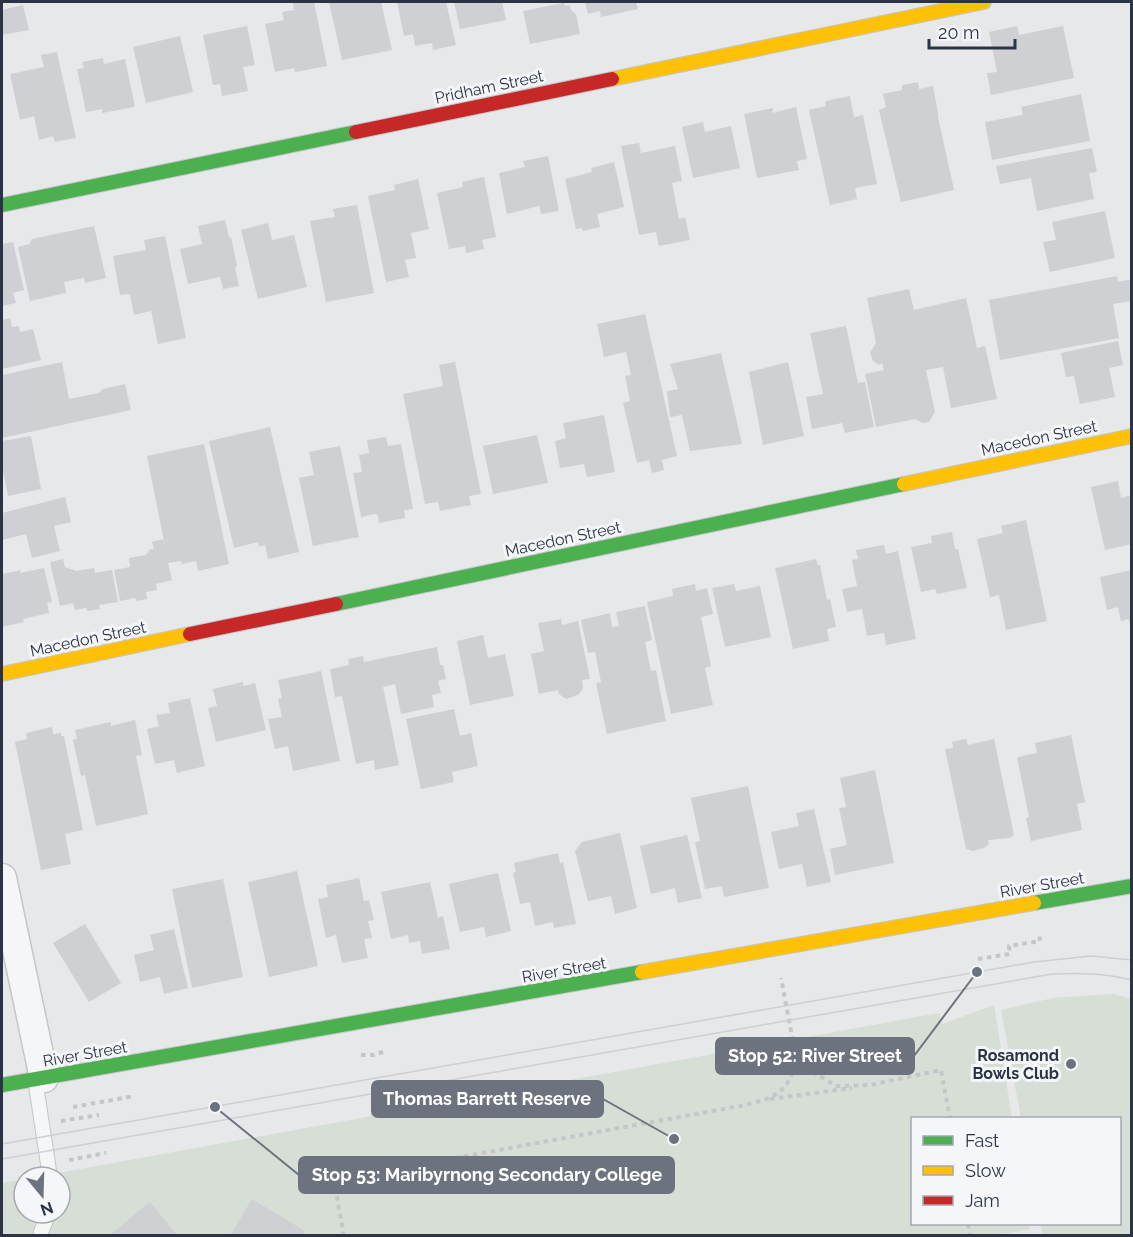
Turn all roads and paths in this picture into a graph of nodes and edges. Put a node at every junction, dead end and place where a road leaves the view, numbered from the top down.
1 (984, 2) edge
2 (2, 206) edge
3 (1131, 436) edge
4 (2, 674) edge
5 (2, 878) edge
6 (1131, 886) edge
7 (1038, 931) dead end
8 (978, 959) dead end
9 (780, 974) dead end
10 (789, 1020) junction
11 (39, 1079) junction
12 (2, 1085) edge
13 (870, 1085) junction
14 (127, 1089) dead end
15 (763, 1100) junction
16 (72, 1107) dead end
17 (56, 1115) dead end
18 (62, 1115) dead end
19 (99, 1115) dead end
20 (950, 1117) edge
21 (59, 1128) dead end
22 (106, 1154) dead end
23 (64, 1161) dead end
24 (49, 1165) edge
25 (44, 1225) edge
26 (41, 1232) dead end
27 (344, 1236) edge

1 - 2 street, Pridham Street
3 - 4 street, Macedon Street
5 - 11 street
6 - 11 street, River Street
7 - 8 path
9 - 10 path
10 - 13 path
10 - 15 path
11 - 12 street, River Street
11 - 24 lane
13 - 15 path
13 - 20 path
14 - 16 path
15 - 27 path
17 - 21 path
18 - 19 path
22 - 23 path
25 - 26 lane

